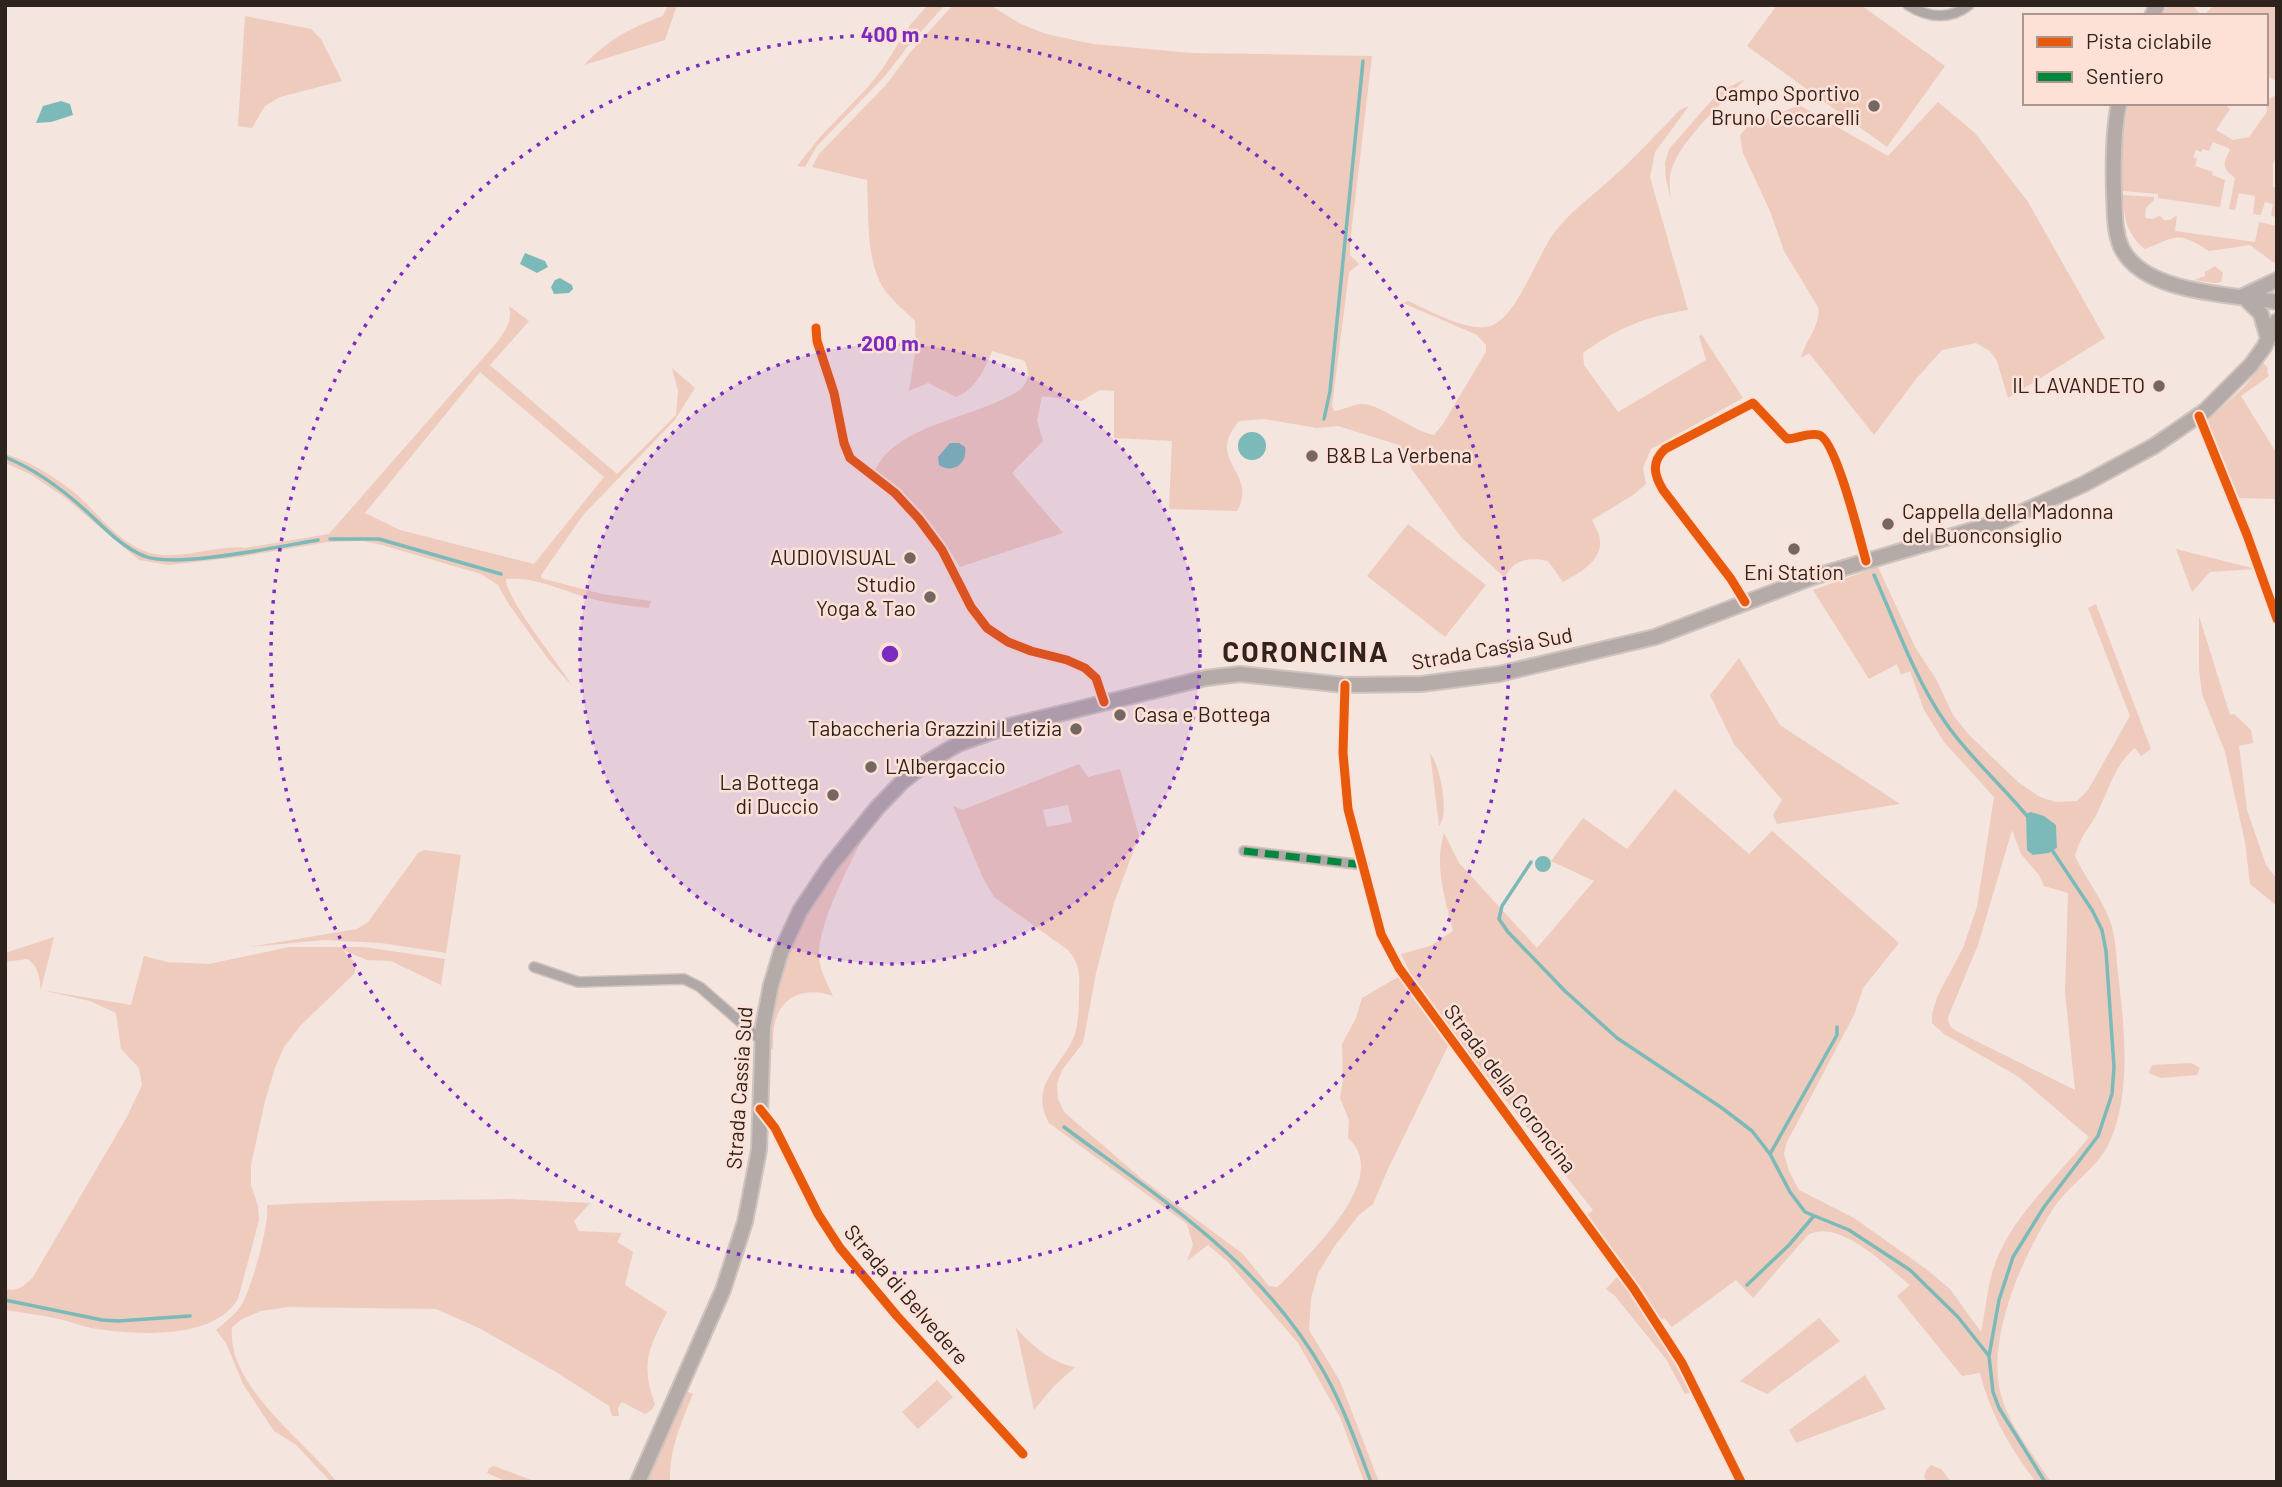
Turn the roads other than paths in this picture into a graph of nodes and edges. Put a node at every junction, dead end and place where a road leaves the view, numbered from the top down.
1 (1908, 5) edge
2 (1969, 5) edge
3 (2119, 105) edge
4 (2277, 279) edge
5 (2243, 296) junction
6 (2277, 302) edge
7 (2277, 321) edge
8 (816, 328) dead end
9 (2268, 339) junction
10 (2199, 416) junction
11 (1867, 561) junction
12 (1745, 602) junction
13 (2277, 619) edge
14 (1345, 685) junction
15 (1104, 702) junction
16 (1244, 852) dead end
17 (1364, 866) junction
18 (534, 967) dead end
19 (761, 1040) junction
20 (760, 1110) junction
21 (1023, 1454) dead end
22 (638, 1482) edge
23 (1741, 1482) edge

1 - 2 street
3 - 5 main road
4 - 5 main road
5 - 6 main road
5 - 9 main road
7 - 9 main road, Strada Cassia Sud
8 - 15 street
9 - 10 main road, Strada Cassia Sud
10 - 11 main road, Strada Cassia Sud
10 - 13 street
11 - 12 main road, Strada Cassia Sud
11 - 12 street
12 - 14 main road, Strada Cassia Sud
14 - 15 main road, Strada Cassia Sud
14 - 17 street, Strada della Coroncina
15 - 19 main road, Strada Cassia Sud
16 - 17 street
17 - 23 street, Strada della Coroncina
18 - 19 street
19 - 20 main road, Strada Cassia Sud
20 - 21 street, Strada di Belvedere
20 - 22 main road, Strada Cassia Sud

